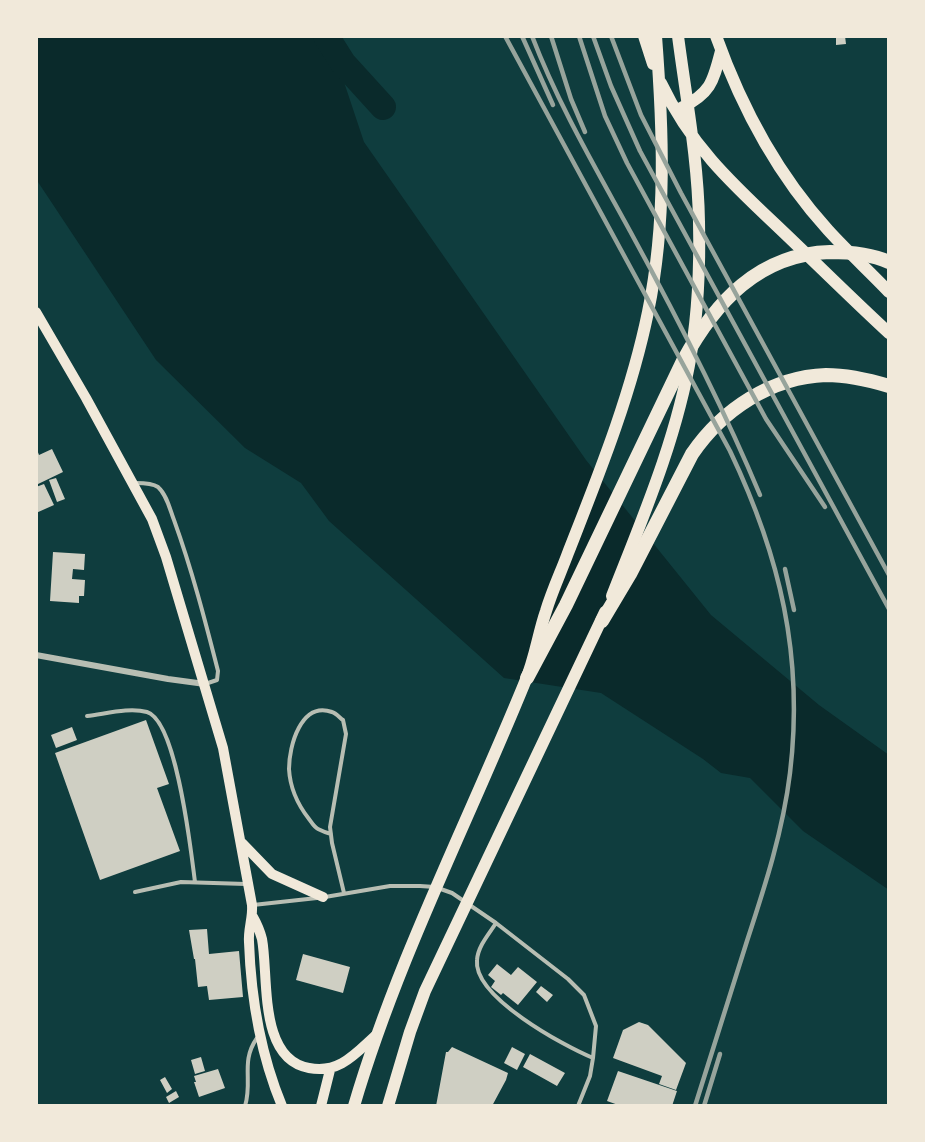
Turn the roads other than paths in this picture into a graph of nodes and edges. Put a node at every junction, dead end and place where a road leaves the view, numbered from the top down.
1 (644, 36) edge
2 (656, 36) edge
3 (678, 36) edge
4 (716, 36) edge
5 (721, 51) junction
6 (675, 111) junction
7 (889, 262) edge
8 (889, 292) edge
9 (36, 312) edge
10 (889, 333) edge
11 (889, 386) edge
12 (132, 482) junction
13 (602, 621) junction
14 (36, 655) edge
15 (527, 678) junction
16 (205, 684) junction
17 (87, 716) dead end
18 (331, 834) junction
19 (242, 843) junction
20 (195, 882) junction
21 (249, 884) junction
22 (135, 892) dead end
23 (344, 893) junction
24 (323, 897) junction
25 (252, 905) junction
26 (253, 917) junction
27 (496, 923) junction
28 (376, 1035) junction
29 (258, 1036) junction
30 (593, 1058) junction
31 (330, 1070) junction
32 (393, 1090) junction
33 (245, 1106) edge
34 (282, 1106) edge
35 (321, 1106) edge
36 (354, 1106) edge
37 (388, 1106) edge
38 (394, 1106) edge
39 (578, 1106) edge

1 - 6 main road
2 - 15 main road
3 - 13 main road
4 - 5 main road
5 - 6 main road
5 - 8 main road
6 - 10 main road
7 - 15 highway
9 - 12 main road
11 - 13 highway
12 - 16 main road
12 - 16 lane
13 - 32 main road
14 - 16 street
15 - 28 main road
16 - 19 main road
17 - 20 lane
18 - 18 lane
18 - 23 lane
19 - 21 main road
19 - 24 main road
20 - 21 lane
20 - 22 lane
21 - 25 main road
23 - 24 lane
23 - 27 lane
24 - 25 lane
25 - 26 main road
26 - 29 main road
26 - 31 main road
27 - 30 lane
27 - 30 lane
28 - 31 main road
28 - 36 main road
29 - 33 lane
29 - 34 main road
30 - 39 lane
31 - 35 main road
32 - 37 main road
32 - 38 lane

